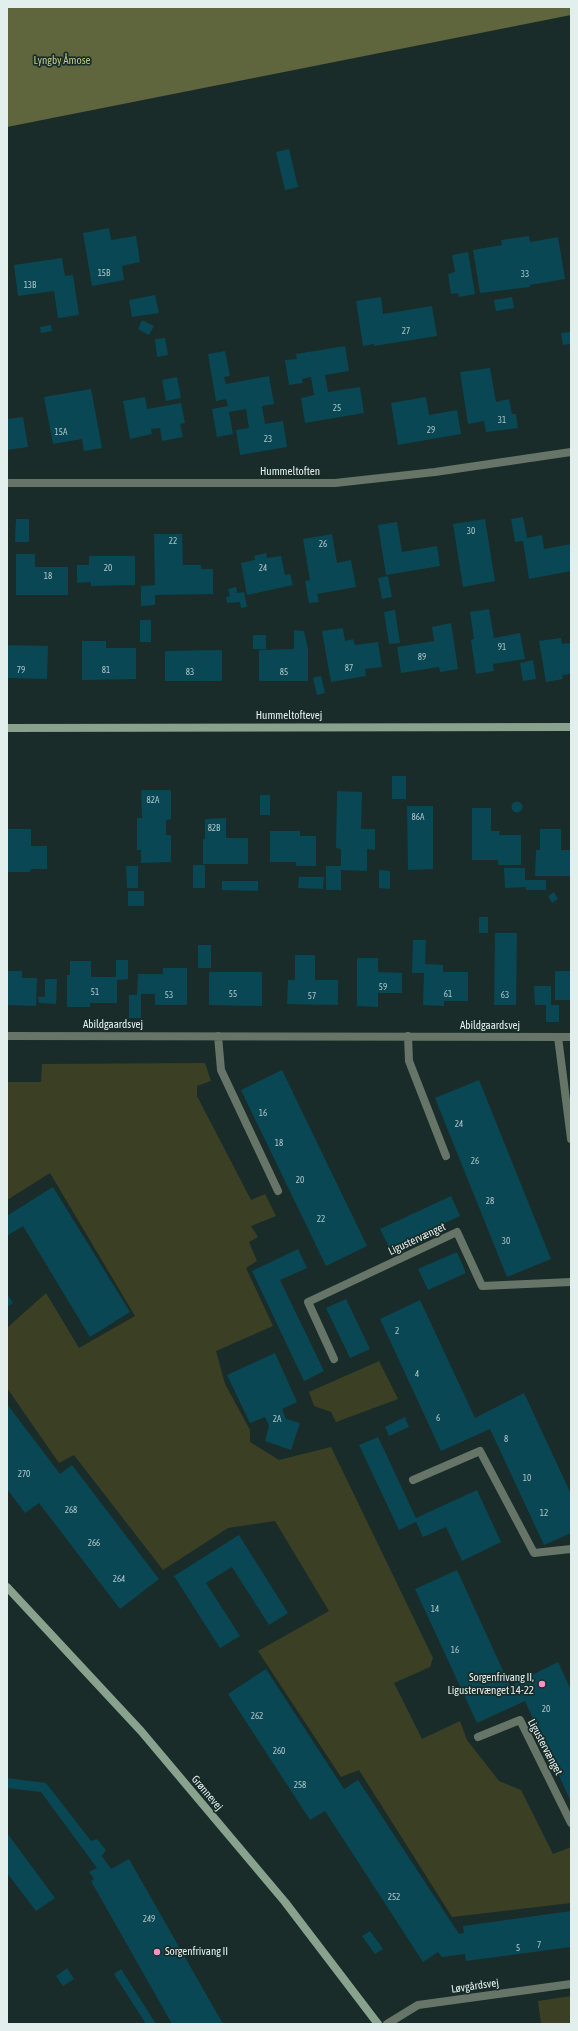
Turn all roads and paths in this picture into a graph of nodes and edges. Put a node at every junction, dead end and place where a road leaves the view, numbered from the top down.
1 (571, 452) edge
2 (7, 483) edge
3 (571, 726) edge
4 (7, 728) edge
5 (7, 1036) edge
6 (218, 1036) junction
7 (408, 1036) junction
8 (558, 1037) junction
9 (571, 1037) edge
10 (571, 1139) edge
11 (446, 1156) dead end
12 (278, 1191) dead end
13 (571, 1282) edge
14 (334, 1359) dead end
15 (413, 1480) dead end
16 (571, 1549) edge
17 (7, 1587) edge
18 (478, 1737) dead end
19 (571, 1823) edge
20 (571, 1984) edge
21 (378, 2024) edge
22 (387, 2024) edge

1 - 2 street, Hummeltoften
3 - 4 street, Hummeltoftevej
5 - 6 street, Abildgaardsvej
6 - 7 street, Abildgaardsvej
6 - 12 street
7 - 8 street, Abildgaardsvej
7 - 11 street
8 - 9 street, Abildgaardsvej
8 - 10 street
13 - 14 street, Ligustervænget
15 - 16 street
17 - 21 street, Grønnevej
18 - 19 street, Ligustervænget
20 - 22 street, Løvgårdsvej

